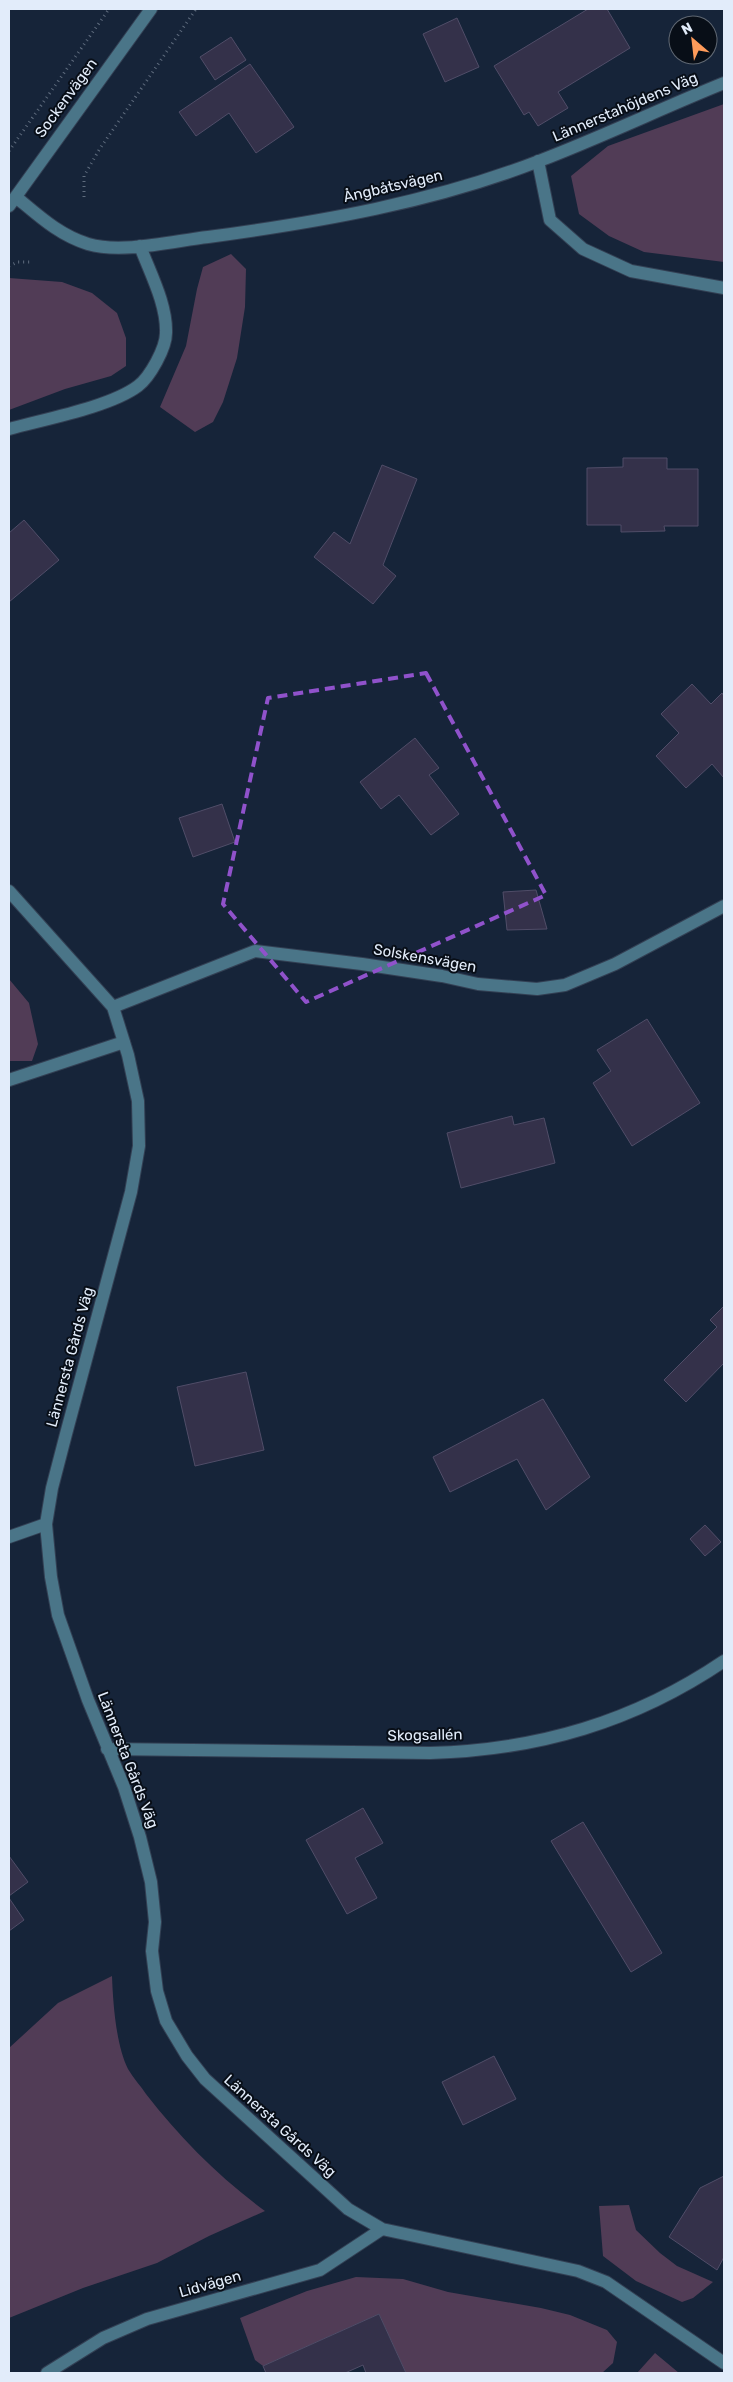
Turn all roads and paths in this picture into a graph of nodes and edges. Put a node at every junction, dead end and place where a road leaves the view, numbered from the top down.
1 (109, 9) edge
2 (150, 9) edge
3 (196, 9) edge
4 (724, 83) edge
5 (9, 151) edge
6 (538, 161) junction
7 (84, 197) dead end
8 (12, 202) edge
9 (140, 246) junction
10 (31, 262) dead end
11 (9, 266) edge
12 (724, 288) edge
13 (9, 429) edge
14 (9, 891) edge
15 (724, 906) edge
16 (112, 1007) junction
17 (124, 1042) junction
18 (9, 1080) edge
19 (46, 1524) junction
20 (9, 1537) edge
21 (724, 1661) edge
22 (107, 1749) junction
23 (382, 2230) junction
24 (724, 2363) edge
25 (47, 2373) edge

1 - 5 path
2 - 8 street, Sockenvägen
3 - 7 path
4 - 6 street, Lännerstahöjdens Väg
6 - 9 street, Ångbåtsvägen
6 - 12 street
8 - 9 street, Ångbåtsvägen
9 - 13 street
10 - 11 path
14 - 16 street, Lännersta Gårds Väg
15 - 16 street, Solskensvägen
16 - 17 street, Lännersta Gårds Väg
17 - 18 street
17 - 19 street, Lännersta Gårds Väg
19 - 20 street
19 - 22 street, Lännersta Gårds Väg
21 - 22 street, Skogsallén
22 - 23 street, Lännersta Gårds Väg
23 - 24 street, Lännersta Gårds Väg
23 - 25 street, Lidvägen

